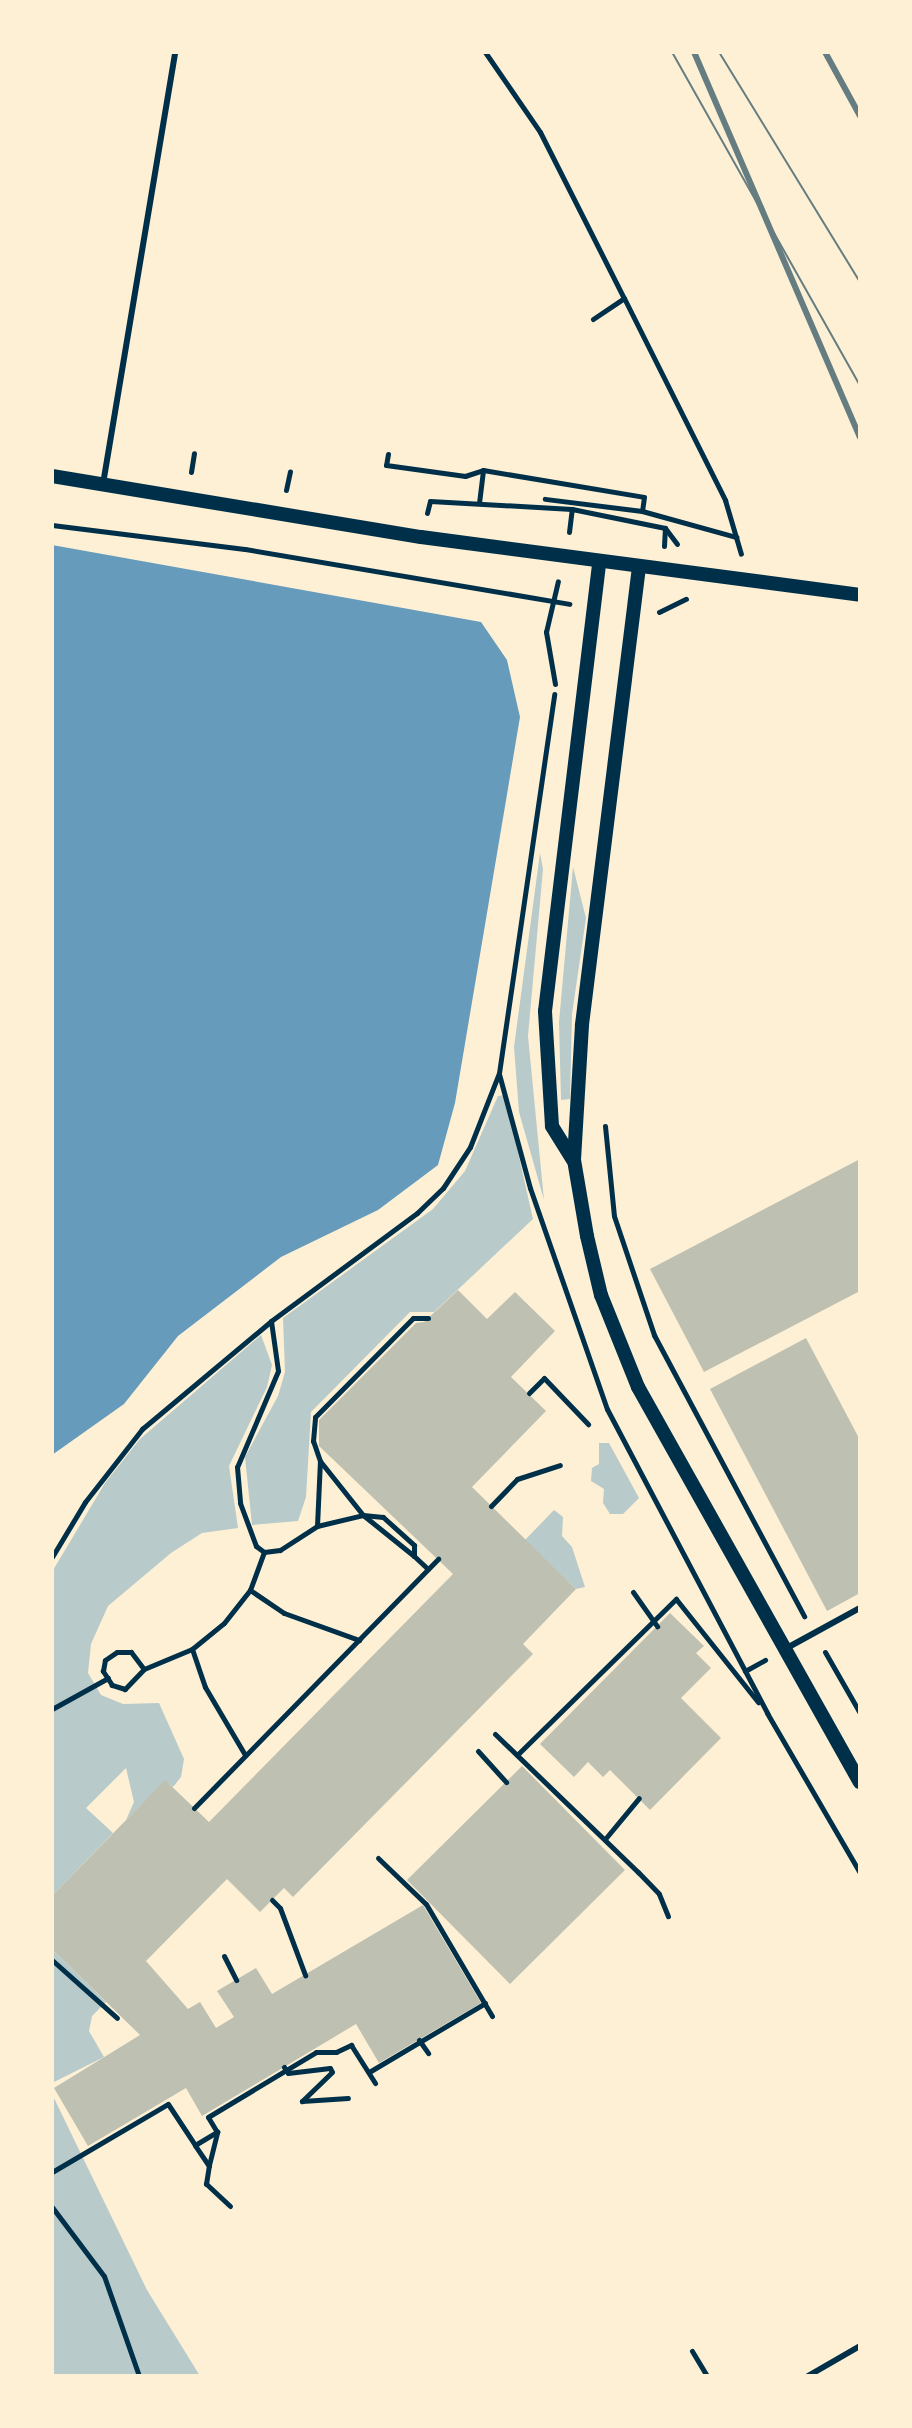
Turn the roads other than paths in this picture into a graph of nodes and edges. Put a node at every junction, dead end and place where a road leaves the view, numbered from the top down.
1 (175, 52) edge
2 (52, 476) edge
3 (103, 484) junction
4 (599, 562) junction
5 (639, 567) junction
6 (860, 595) edge
7 (574, 1160) junction
8 (860, 1608) edge
9 (785, 1649) junction
10 (860, 1782) edge
11 (860, 2346) edge
12 (808, 2376) edge

1 - 3 lane
2 - 3 street
3 - 4 street
4 - 5 street
4 - 7 street
5 - 6 street
5 - 7 street
7 - 9 street
8 - 9 lane
9 - 10 street
11 - 12 lane

